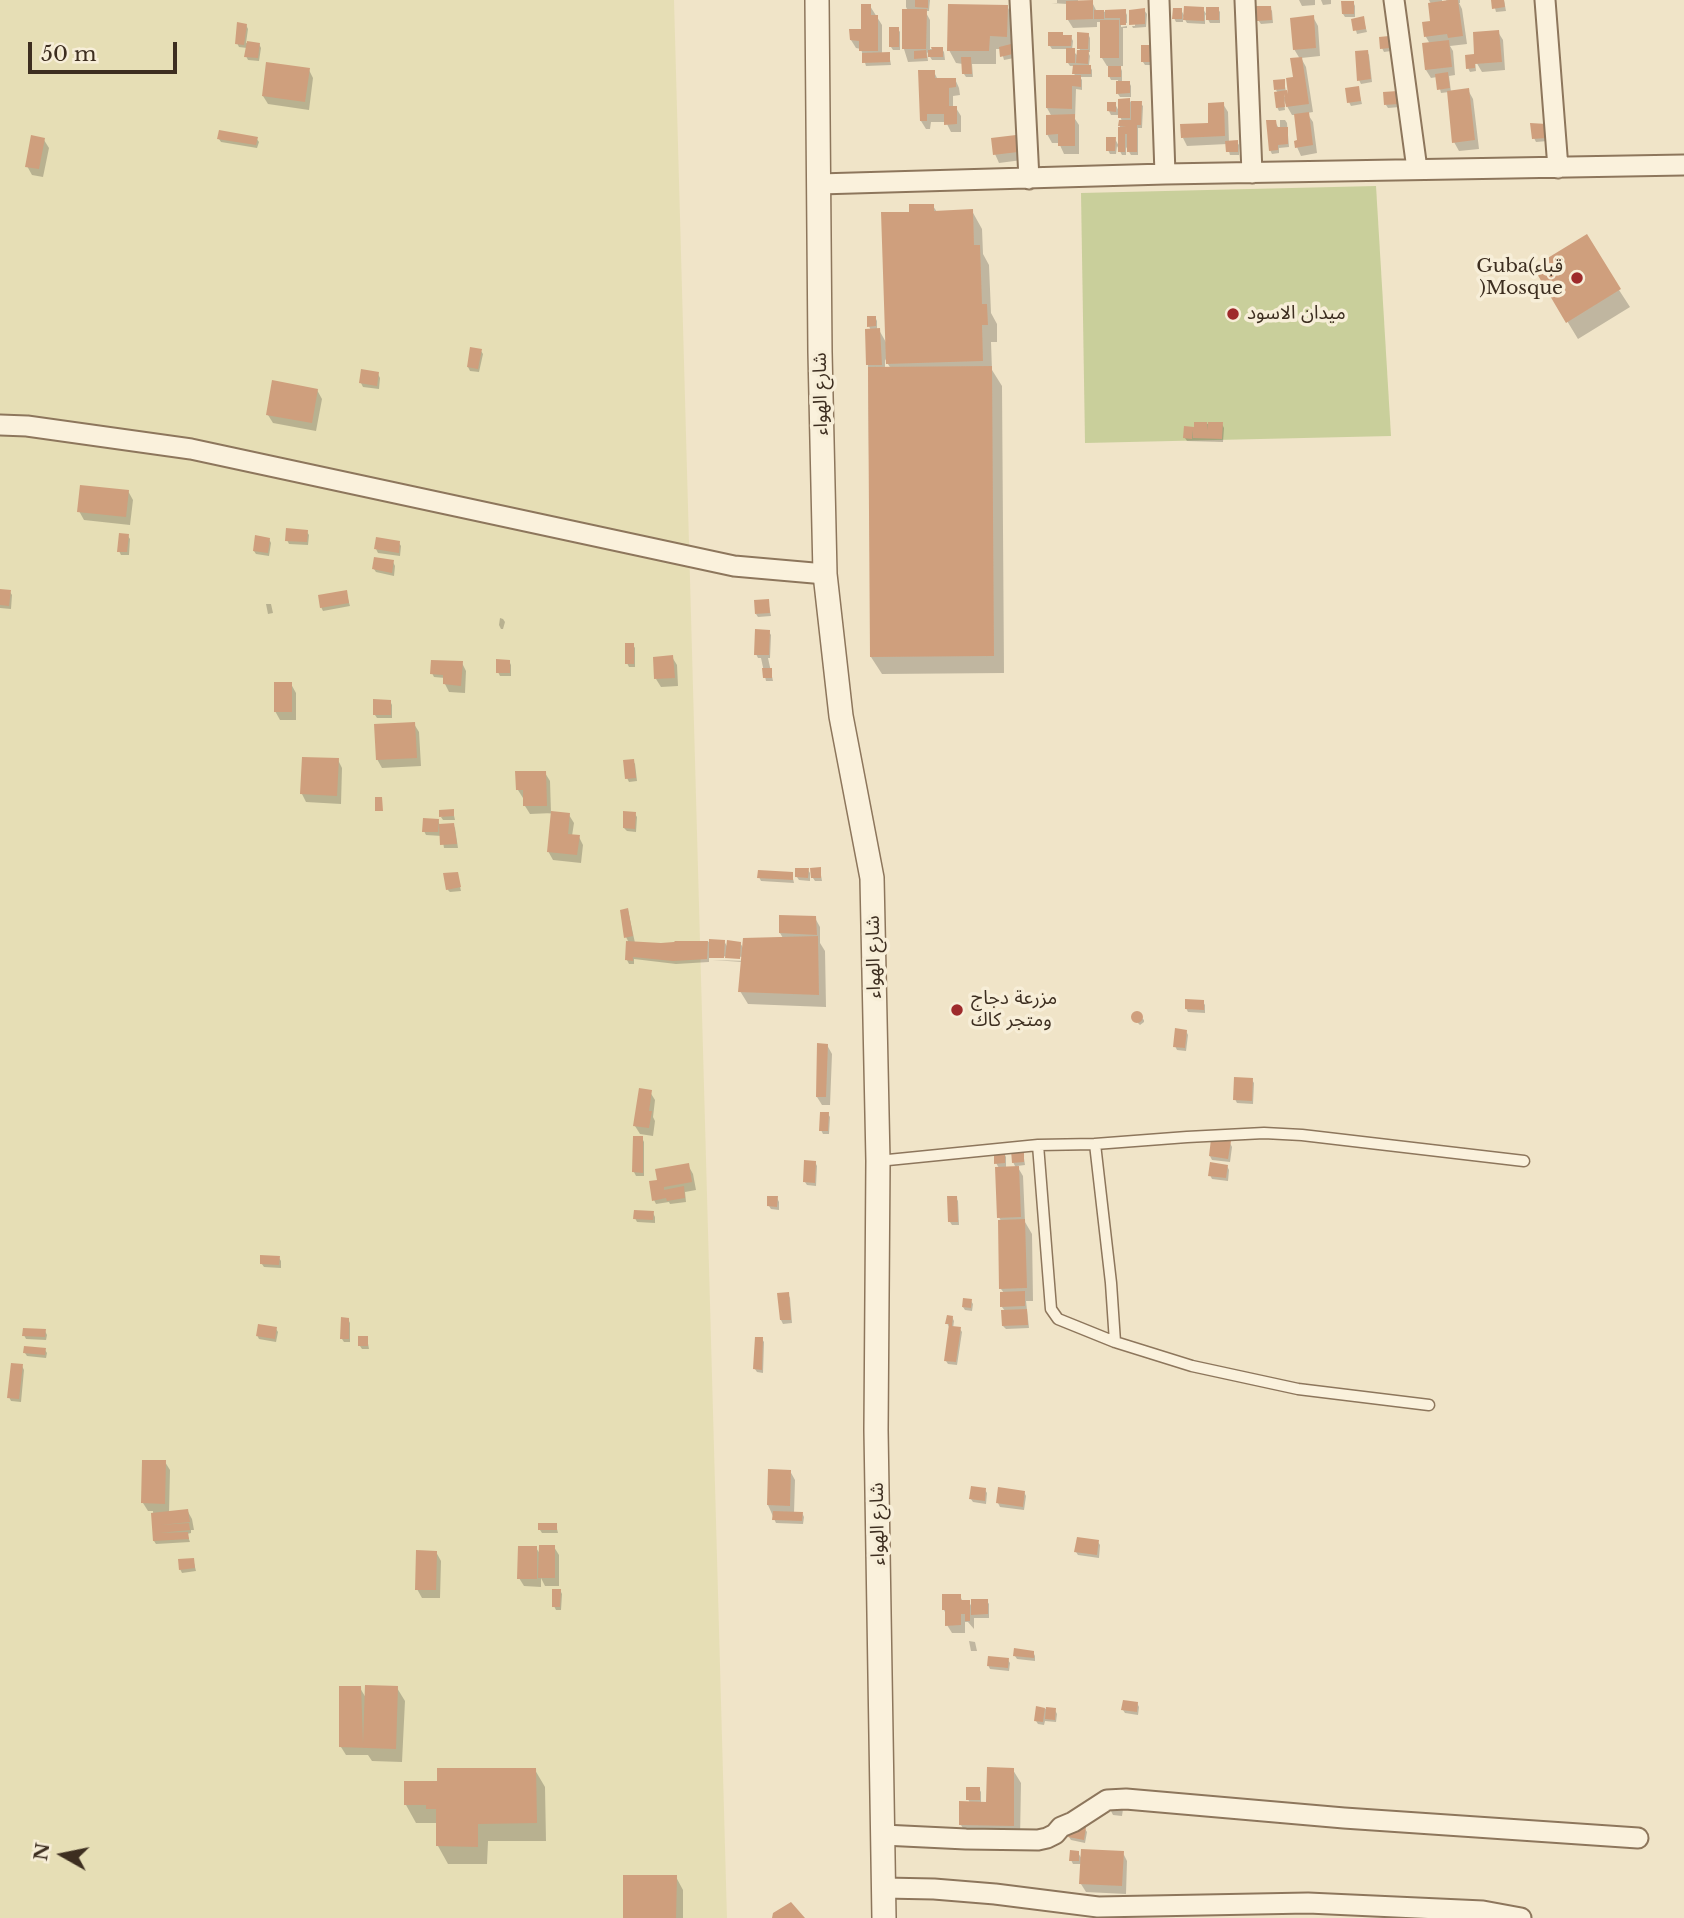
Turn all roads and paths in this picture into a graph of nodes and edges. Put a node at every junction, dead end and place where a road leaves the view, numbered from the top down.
1 (817, 0) edge
2 (1020, 0) edge
3 (1159, 0) edge
4 (1245, 0) edge
5 (1394, 0) edge
6 (1545, 0) edge
7 (1684, 165) edge
8 (1558, 168) junction
9 (1418, 169) junction
10 (1252, 173) junction
11 (1165, 174) junction
12 (1029, 179) junction
13 (820, 184) junction
14 (0, 425) edge
15 (825, 574) junction
16 (1095, 1144) junction
17 (1038, 1145) junction
18 (877, 1161) junction
19 (1524, 1161) dead end
20 (1115, 1342) junction
21 (1429, 1405) dead end
22 (883, 1835) junction
23 (1637, 1838) dead end
24 (884, 1888) junction
25 (884, 1918) edge
26 (1521, 1918) edge

1 - 13 street, شارع الهواء
2 - 12 street
3 - 11 street
4 - 10 street
5 - 9 street
6 - 8 street
7 - 8 street
8 - 9 street
9 - 10 street
10 - 11 street
11 - 12 street
12 - 13 street
13 - 15 street, شارع الهواء
14 - 15 street
15 - 18 street, شارع الهواء
16 - 17 lane
16 - 19 lane
16 - 20 lane
17 - 18 lane
17 - 20 lane
18 - 22 street, شارع الهواء
20 - 21 lane
22 - 23 street
22 - 24 street, شارع الهواء
24 - 25 street, شارع الهواء
24 - 26 street

